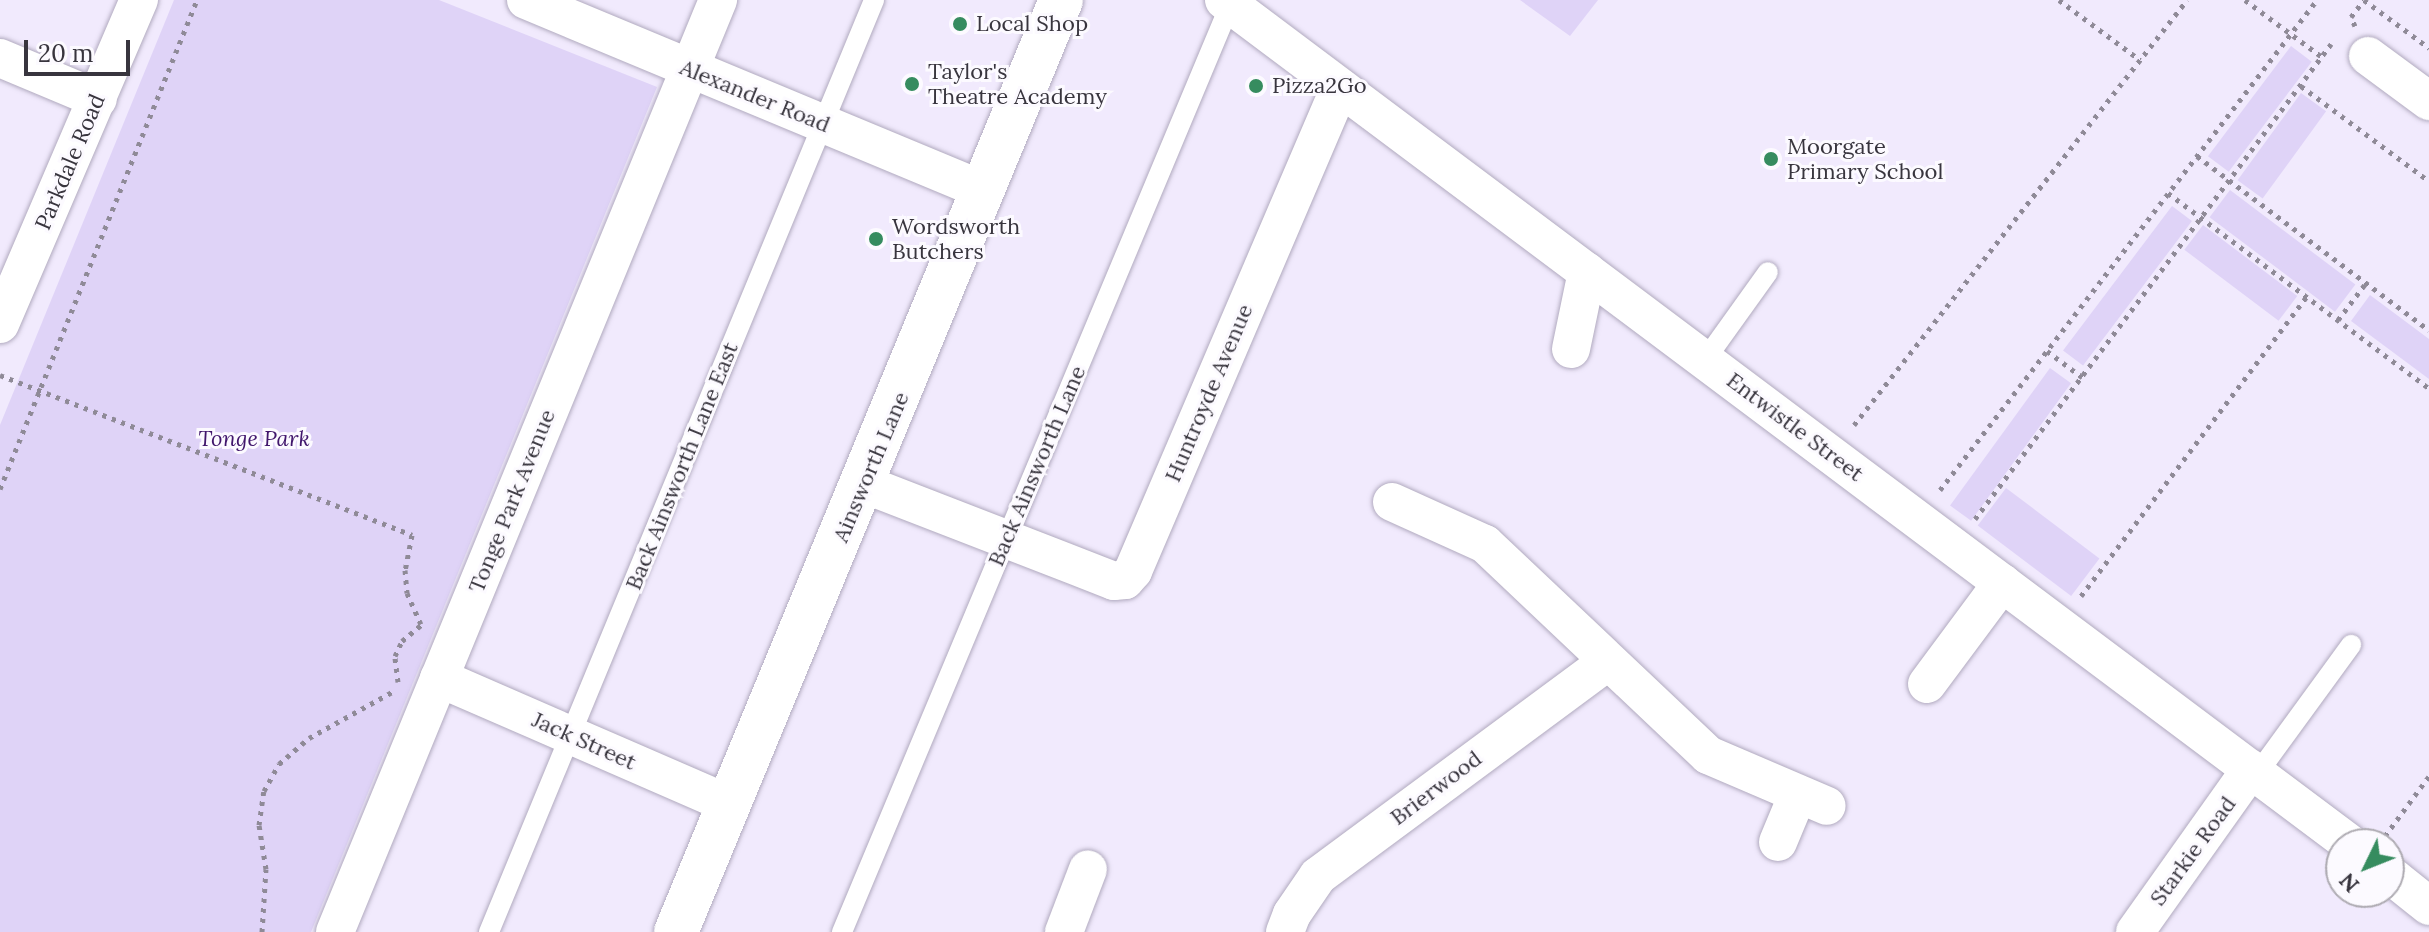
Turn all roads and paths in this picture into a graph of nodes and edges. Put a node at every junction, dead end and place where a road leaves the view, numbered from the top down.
1 (139, 0) edge
2 (197, 0) edge
3 (526, 0) edge
4 (718, 0) edge
5 (874, 0) edge
6 (1061, 0) edge
7 (2059, 0) edge
8 (2187, 0) edge
9 (2245, 0) edge
10 (2317, 0) edge
11 (2364, 0) edge
12 (1229, 1) edge
13 (2351, 17) dead end
14 (2344, 27) dead end
15 (2291, 35) junction
16 (2352, 46) joint
17 (2429, 48) edge
18 (2322, 57) junction
19 (0, 58) edge
20 (2140, 60) junction
21 (689, 69) junction
22 (2301, 86) junction
23 (1340, 87) junction
24 (98, 99) junction
25 (2429, 101) edge
26 (823, 124) junction
27 (2197, 156) junction
28 (2229, 181) junction
29 (2429, 181) edge
30 (984, 191) junction
31 (2168, 193) junction
32 (2201, 218) junction
33 (1587, 272) junction
34 (1768, 272) dead end
35 (2366, 283) junction
36 (2307, 296) junction
37 (2338, 320) junction
38 (0, 324) edge
39 (2429, 330) edge
40 (1571, 349) dead end
41 (2047, 351) junction
42 (1705, 360) junction
43 (0, 375) edge
44 (2082, 377) junction
45 (2429, 388) edge
46 (40, 390) junction
47 (1831, 454) junction
48 (864, 484) junction
49 (0, 489) edge
50 (1392, 502) dead end
51 (1918, 520) junction
52 (1006, 539) junction
53 (1954, 547) junction
54 (2002, 583) junction
55 (421, 624) dead end
56 (2059, 626) junction
57 (2351, 645) dead end
58 (1607, 662) junction
59 (439, 678) junction
60 (1927, 684) dead end
61 (401, 688) dead end
62 (571, 735) junction
63 (2254, 772) junction
64 (2429, 776) edge
65 (729, 804) junction
66 (2329, 828) edge
67 (2391, 828) edge
68 (1778, 842) dead end
69 (1088, 869) dead end
70 (2405, 887) edge
71 (2429, 906) edge
72 (262, 932) edge
73 (335, 932) edge
74 (489, 932) edge
75 (676, 932) edge
76 (842, 932) edge
77 (1064, 932) edge
78 (1285, 932) edge
79 (2135, 932) edge

1 - 24 street, Parkdale Road
2 - 46 path
3 - 21 street, Alexander Road
4 - 21 street, Tonge Park Avenue
5 - 26 lane, Back Ainsworth Lane East
6 - 30 main road, Ainsworth Lane
7 - 20 path
8 - 20 path
9 - 15 path
10 - 15 path
11 - 17 path
12 - 23 street, Entwistle Street
12 - 52 lane, Back Ainsworth Lane
13 - 14 path
15 - 18 path
15 - 27 path
16 - 18 path
16 - 25 street
18 - 22 path
19 - 24 street
20 - 47 path
21 - 26 street, Alexander Road
21 - 59 street, Tonge Park Avenue
22 - 28 path
22 - 29 path
23 - 33 street, Entwistle Street
23 - 52 street, Huntroyde Avenue
24 - 38 street, Parkdale Road
26 - 30 street, Alexander Road
26 - 62 lane, Back Ainsworth Lane East
27 - 28 path
27 - 31 path
28 - 32 path
28 - 35 path
30 - 48 main road, Ainsworth Lane
31 - 32 path
31 - 41 path
32 - 36 path
32 - 44 path
33 - 40 street
33 - 42 street, Entwistle Street
34 - 42 lane
35 - 37 path
35 - 39 path
36 - 37 path
36 - 56 path
37 - 45 path
41 - 44 path
41 - 51 path
42 - 47 street, Entwistle Street
43 - 46 path
44 - 53 path
46 - 49 path
46 - 55 path
47 - 51 street, Entwistle Street
48 - 52 street, Huntroyde Avenue
48 - 65 main road, Ainsworth Lane
50 - 58 street
51 - 53 street, Entwistle Street
52 - 76 lane, Back Ainsworth Lane
53 - 54 street, Entwistle Street
54 - 56 street, Entwistle Street
54 - 60 street
56 - 63 street, Entwistle Street
57 - 63 lane
58 - 68 street
58 - 78 street, Brierwood
59 - 62 street, Jack Street
59 - 73 street, Tonge Park Avenue
61 - 72 path
62 - 65 street, Jack Street
62 - 74 lane, Back Ainsworth Lane East
63 - 66 street, Entwistle Street
63 - 79 street, Starkie Road
64 - 67 path
65 - 75 main road, Ainsworth Lane
69 - 77 street
70 - 71 street

